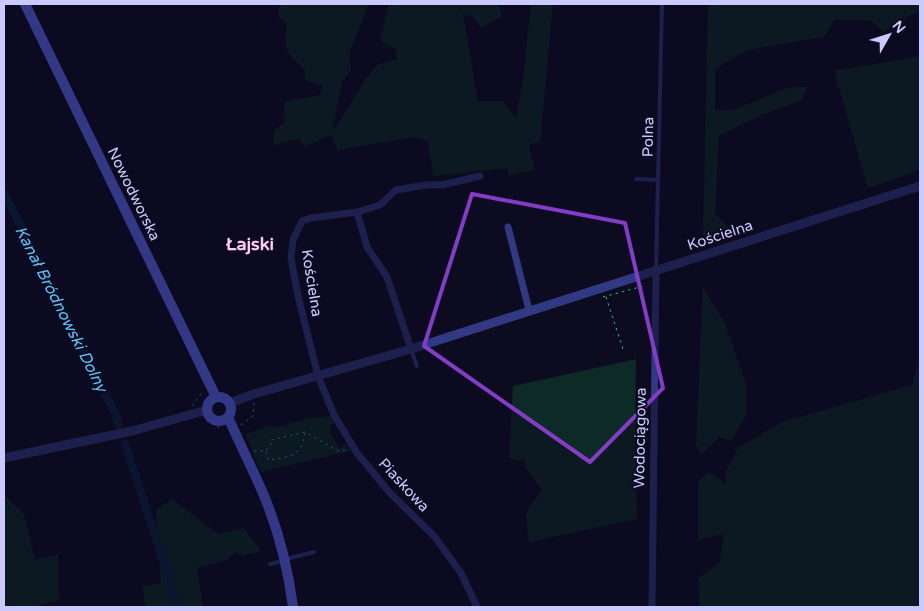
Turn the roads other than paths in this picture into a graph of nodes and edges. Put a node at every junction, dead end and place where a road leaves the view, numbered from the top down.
1 (25, 4) edge
2 (662, 4) edge
3 (480, 176) dead end
4 (636, 179) dead end
5 (658, 180) junction
6 (920, 186) edge
7 (357, 212) junction
8 (508, 227) dead end
9 (656, 270) junction
10 (529, 310) junction
11 (411, 349) junction
12 (417, 366) dead end
13 (318, 376) junction
14 (216, 397) junction
15 (230, 403) junction
16 (207, 410) junction
17 (228, 417) junction
18 (4, 458) edge
19 (314, 552) dead end
20 (284, 560) junction
21 (270, 564) dead end
22 (293, 607) edge
23 (477, 607) edge
24 (652, 607) edge

1 - 14 main road, Nowodworska
2 - 5 lane, Polna
3 - 7 street, Kościelna
4 - 5 lane
5 - 9 lane, Polna
6 - 9 street, Kościelna
7 - 11 street
7 - 13 street, Kościelna
8 - 10 street
9 - 10 street, Kościelna
9 - 24 street, Wodociągowa
10 - 11 street, Kościelna
11 - 12 lane
11 - 13 street, Kościelna
13 - 15 street, Kościelna
13 - 23 street, Piaskowa
14 - 15 main road
14 - 16 main road
15 - 17 main road
16 - 17 main road
16 - 18 street
17 - 20 main road
19 - 20 lane
20 - 21 lane
20 - 22 main road

